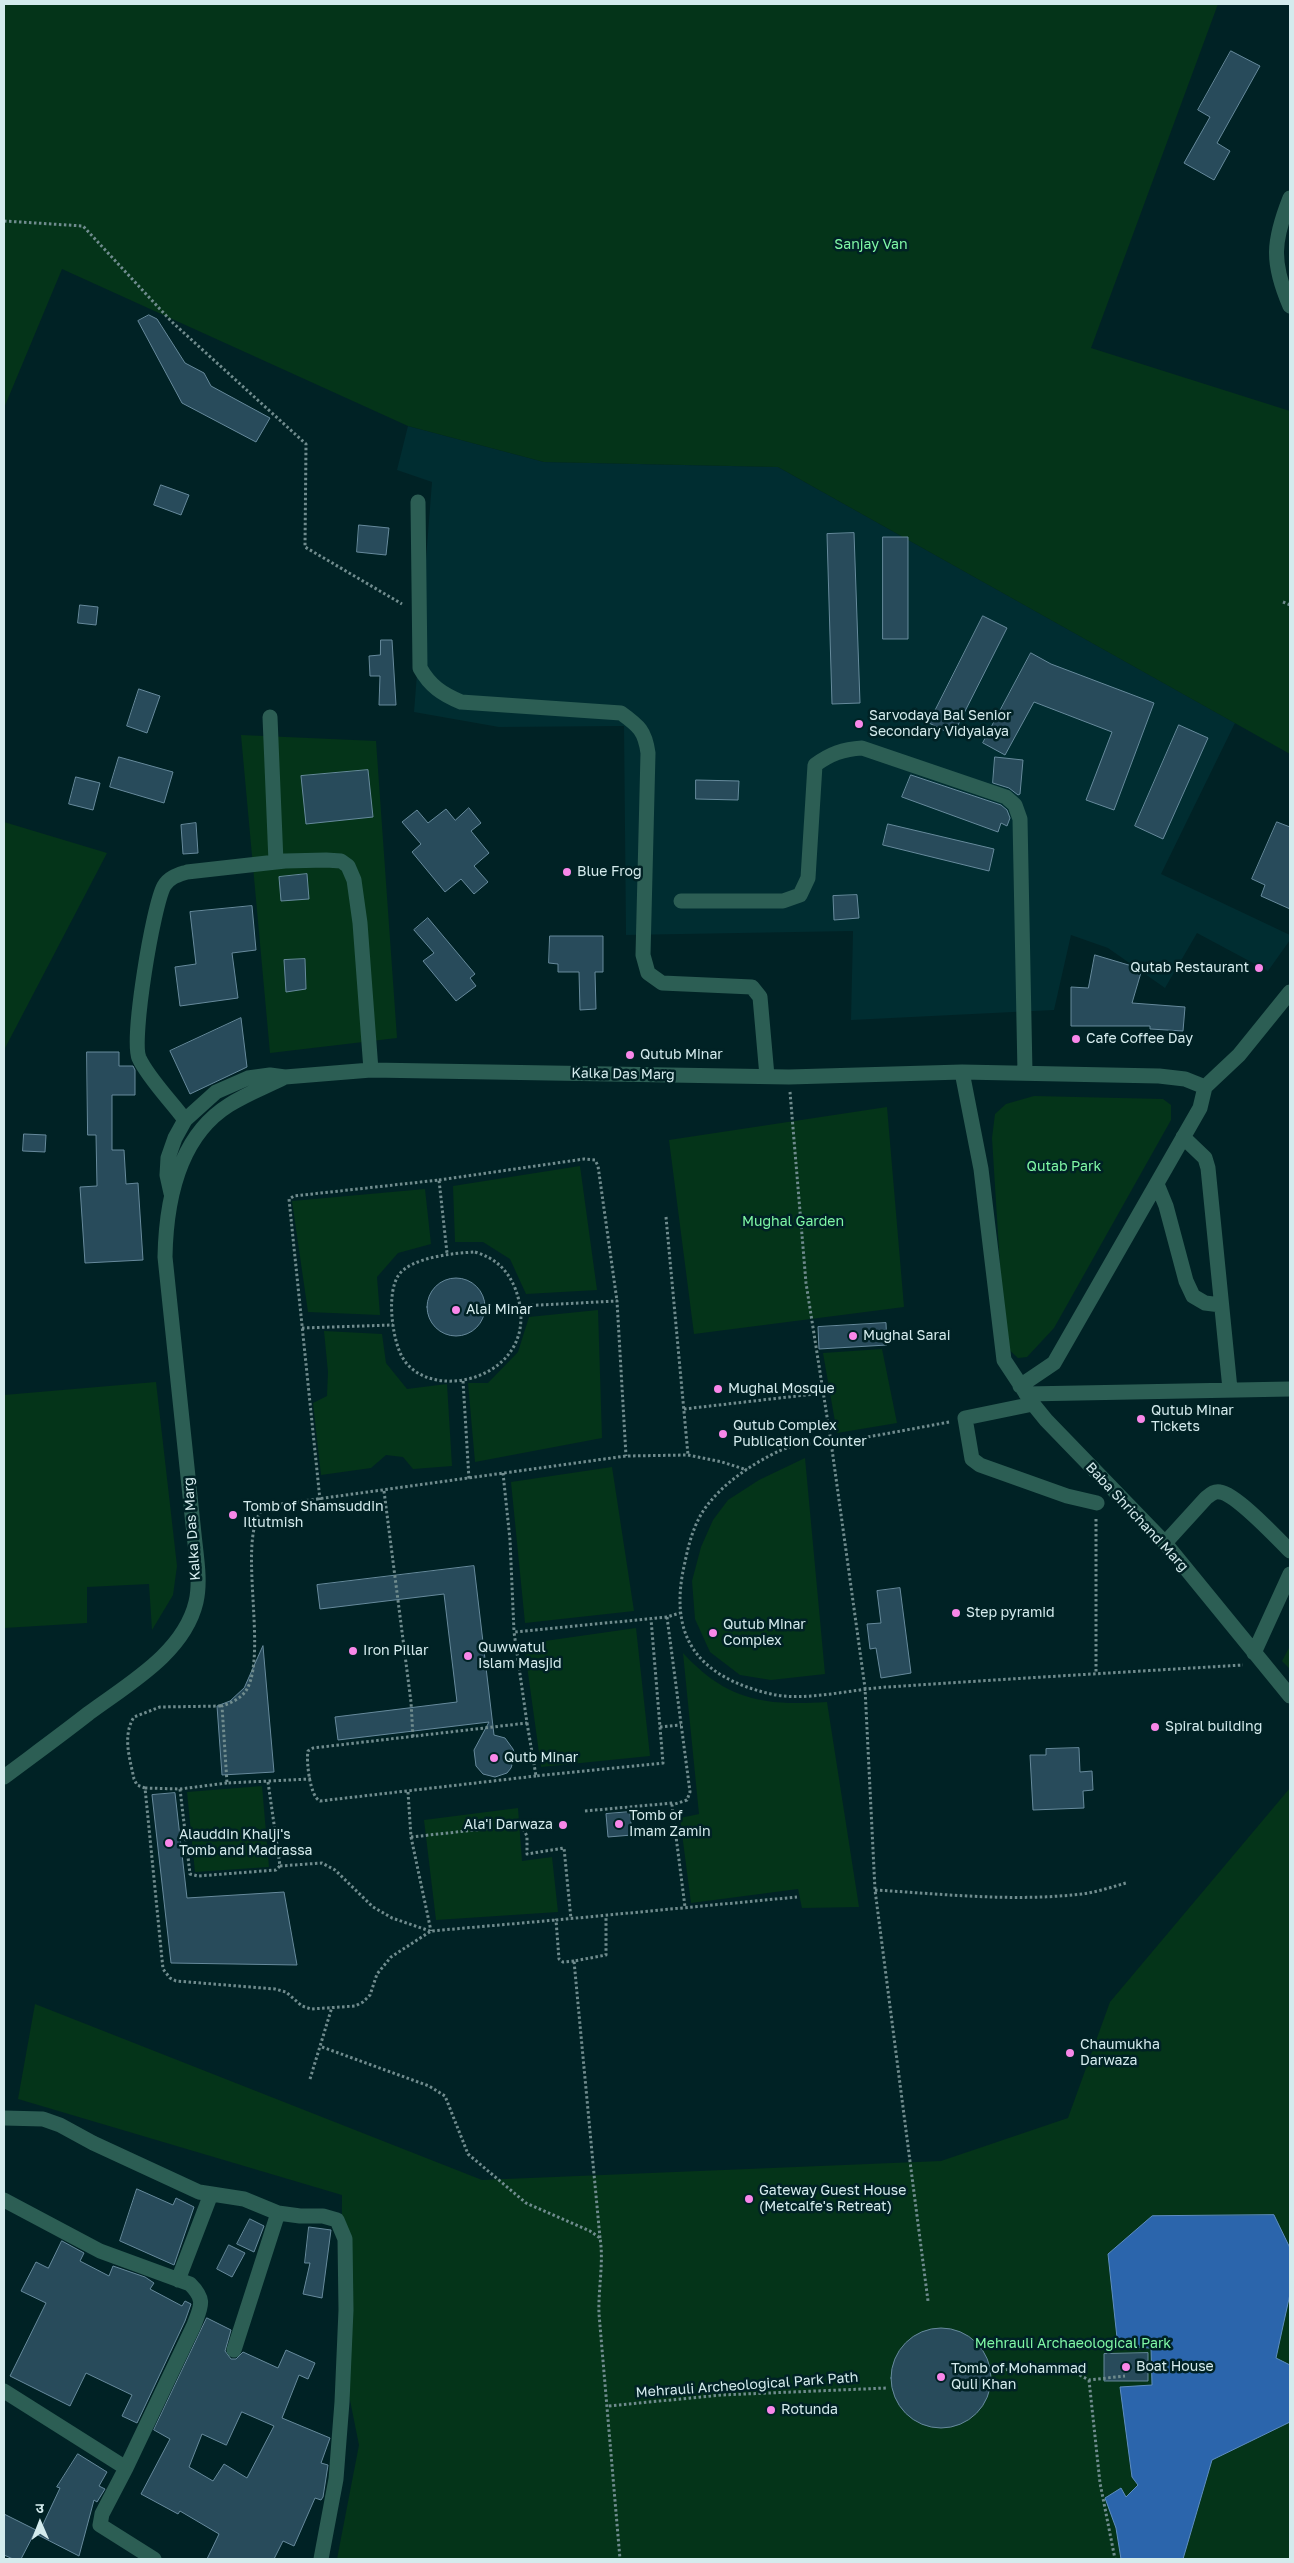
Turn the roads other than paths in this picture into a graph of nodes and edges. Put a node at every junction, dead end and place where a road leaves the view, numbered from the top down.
1 (1290, 198) edge
2 (1290, 306) edge
3 (418, 502) dead end
4 (270, 717) dead end
5 (276, 862) junction
6 (681, 901) dead end
7 (1290, 992) edge
8 (371, 1070) junction
9 (962, 1072) junction
10 (1025, 1073) junction
11 (767, 1076) junction
12 (285, 1078) junction
13 (1205, 1087) junction
14 (186, 1120) junction
15 (1183, 1137) junction
16 (1156, 1184) junction
17 (171, 1193) junction
18 (1221, 1305) junction
19 (1230, 1389) junction
20 (1290, 1389) edge
21 (1026, 1395) junction
22 (1097, 1503) road end
23 (1165, 1543) junction
24 (1290, 1551) edge
25 (1290, 1574) edge
26 (1259, 1658) junction
27 (1290, 1696) edge
28 (4, 1778) edge
29 (4, 2118) edge
30 (211, 2194) junction
31 (4, 2200) edge
32 (278, 2213) junction
33 (178, 2280) junction
34 (234, 2350) dead end
35 (4, 2391) edge
36 (126, 2468) junction
37 (154, 2559) edge
38 (321, 2559) edge

1 - 2 street
3 - 11 street
4 - 5 street
5 - 8 street
5 - 14 street
6 - 10 street
7 - 13 street
8 - 11 street, Kalka Das Marg
8 - 12 street, Kalka Das Marg
9 - 10 street, Kalka Das Marg
9 - 11 street, Kalka Das Marg
9 - 21 street, Baba Shrichand Marg
10 - 13 street, Kalka Das Marg
12 - 14 street, Kalka Das Marg
12 - 17 street, Kalka Das Marg
13 - 15 street
14 - 17 street, Kalka Das Marg
15 - 16 street
15 - 18 street
16 - 18 street
16 - 21 street
17 - 28 street, Kalka Das Marg
18 - 19 street
19 - 20 street
19 - 21 street
21 - 22 street
21 - 23 street, Baba Shrichand Marg
23 - 24 street
23 - 26 street, Baba Shrichand Marg
25 - 26 street
26 - 27 street, Baba Shrichand Marg
29 - 30 street
30 - 32 street
30 - 33 street
31 - 33 street
32 - 34 street
32 - 38 street
33 - 36 street
35 - 36 street
36 - 37 street

